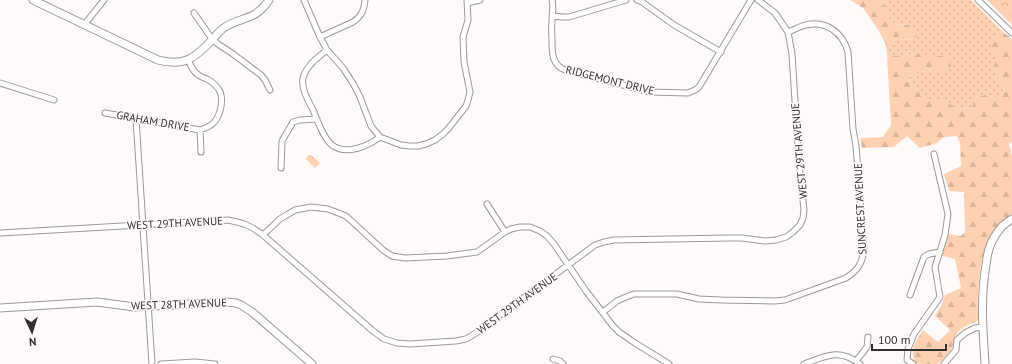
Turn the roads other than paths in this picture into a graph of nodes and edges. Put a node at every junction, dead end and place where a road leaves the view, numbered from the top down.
1 (33, 0) edge
2 (104, 0) edge
3 (269, 0) edge
4 (304, 0) edge
5 (365, 0) edge
6 (480, 0) edge
7 (552, 0) edge
8 (626, 0) edge
9 (637, 0) edge
10 (751, 0) edge
11 (758, 0) edge
12 (978, 0) edge
13 (467, 1) edge
14 (194, 13) dead end
15 (552, 16) junction
16 (84, 25) junction
17 (788, 32) junction
18 (1012, 33) edge
19 (320, 37) junction
20 (212, 39) junction
21 (327, 50) junction
22 (721, 52) junction
23 (188, 60) junction
24 (0, 83) edge
25 (270, 90) dead end
26 (54, 100) dead end
27 (105, 113) dead end
28 (136, 118) junction
29 (317, 119) junction
30 (200, 130) junction
31 (380, 136) junction
32 (201, 152) dead end
33 (934, 154) dead end
34 (281, 168) dead end
35 (487, 204) dead end
36 (1012, 219) edge
37 (143, 225) junction
38 (505, 232) junction
39 (0, 233) edge
40 (263, 235) junction
41 (940, 252) junction
42 (568, 266) junction
43 (910, 295) dead end
44 (149, 306) junction
45 (0, 308) edge
46 (603, 312) junction
47 (983, 327) junction
48 (868, 337) dead end
49 (553, 359) dead end
50 (858, 363) edge
51 (152, 364) edge
52 (161, 364) edge
53 (215, 364) edge
54 (312, 364) edge
55 (563, 364) edge
56 (669, 364) edge
57 (804, 364) edge
58 (913, 364) edge
59 (944, 364) edge
60 (986, 364) edge

1 - 16 street
2 - 16 street
3 - 20 street
4 - 19 street
5 - 19 street
6 - 13 street
7 - 15 street, RIDGEMONT DRIVE
8 - 15 street
9 - 22 street
10 - 22 street, RIDGEMONT DRIVE
11 - 17 street, WEST 29TH AVENUE
12 - 18 street
13 - 31 street
14 - 20 street
15 - 22 street, RIDGEMONT DRIVE
16 - 23 street
17 - 42 street, WEST 29TH AVENUE
17 - 46 street, SUNCREST AVENUE
19 - 21 street
20 - 23 street
20 - 25 street
21 - 29 street
21 - 31 street
23 - 30 street, GRAHAM DRIVE
24 - 26 street
27 - 28 street, GRAHAM DRIVE
28 - 30 street, GRAHAM DRIVE
28 - 37 street
29 - 31 street
29 - 34 street
30 - 32 street
33 - 41 street
35 - 38 street
36 - 47 street
37 - 39 street, WEST 29TH AVENUE
37 - 40 street, WEST 29TH AVENUE
37 - 44 street
38 - 40 street
38 - 42 street
40 - 42 street, WEST 29TH AVENUE
41 - 43 street
41 - 58 street
42 - 46 street
44 - 45 street, WEST 28TH AVENUE
44 - 51 street
44 - 54 street, WEST 28TH AVENUE
46 - 56 street
47 - 59 street
47 - 60 street
48 - 50 street
49 - 55 street
50 - 57 street
52 - 53 street

